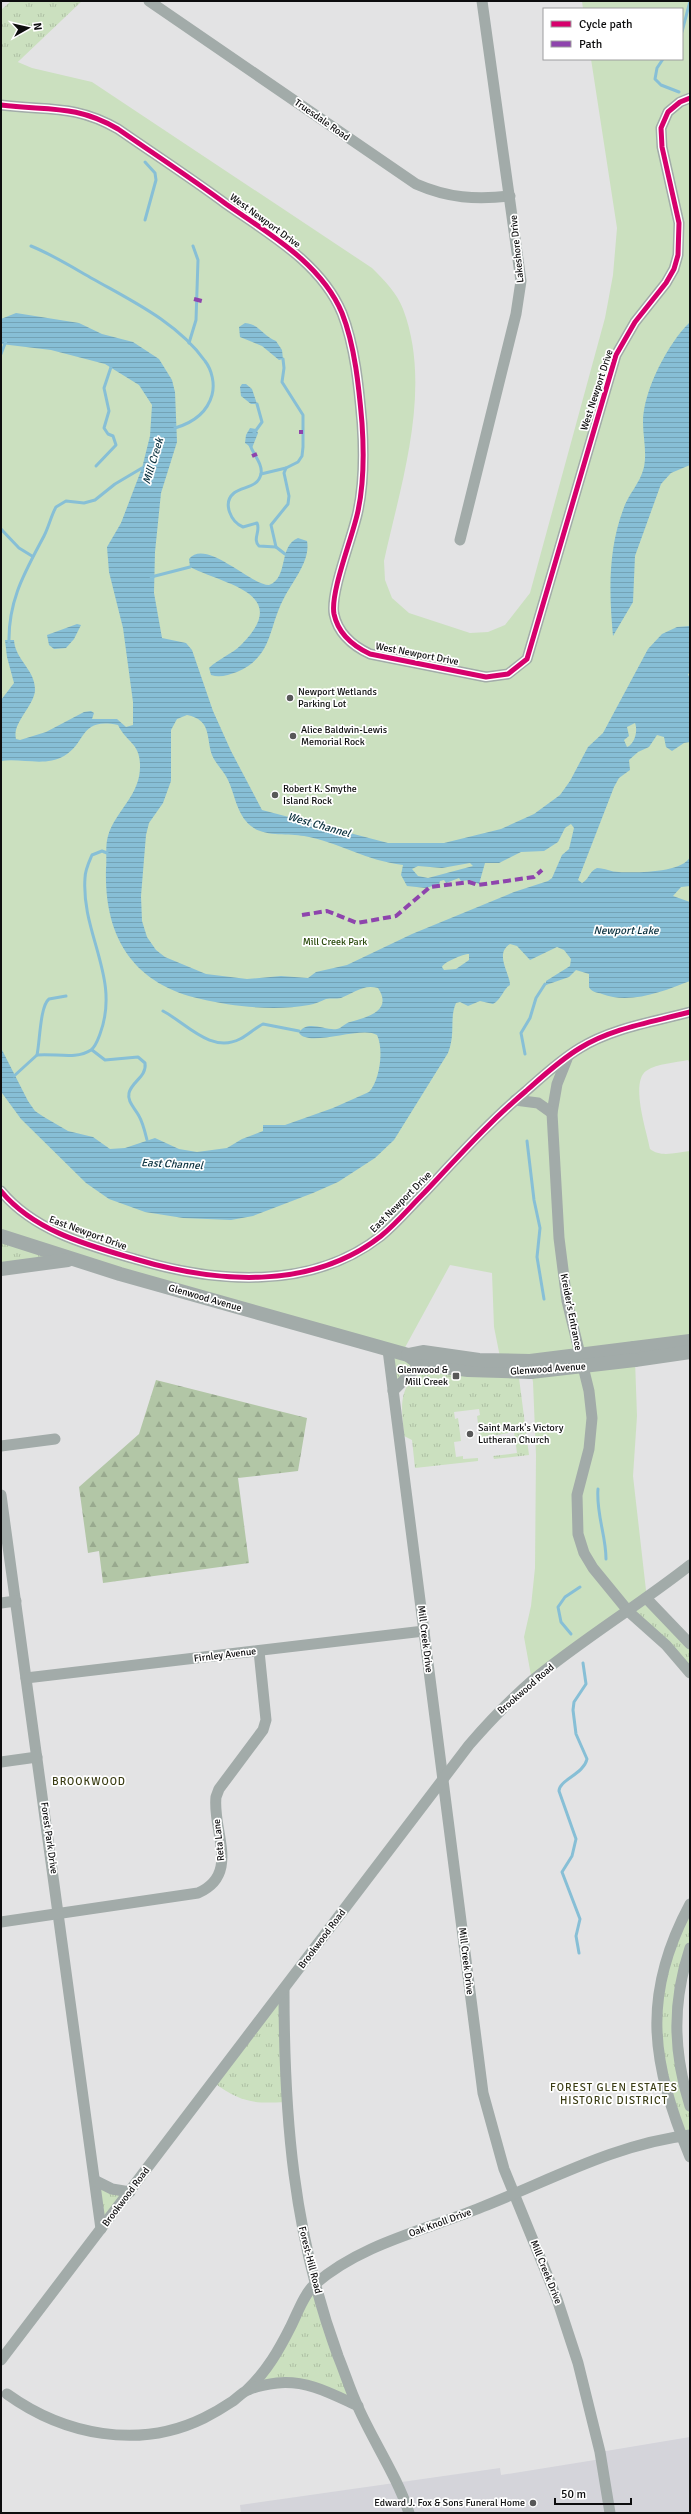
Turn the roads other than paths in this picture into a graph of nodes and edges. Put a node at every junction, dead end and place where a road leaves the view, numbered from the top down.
1 (149, 1) edge
2 (482, 1) edge
3 (690, 98) edge
4 (1, 105) edge
5 (510, 196) junction
6 (460, 540) dead end
7 (690, 1012) edge
8 (568, 1056) junction
9 (515, 1100) junction
10 (552, 1113) junction
11 (1, 1190) edge
12 (1, 1236) edge
13 (72, 1259) junction
14 (1, 1269) edge
15 (690, 1341) edge
16 (388, 1350) junction
17 (690, 1352) edge
18 (634, 1354) junction
19 (408, 1355) junction
20 (420, 1364) junction
21 (531, 1366) junction
22 (394, 1391) junction
23 (55, 1439) dead end
24 (1, 1446) edge
25 (1, 1495) edge
26 (690, 1565) edge
27 (647, 1599) junction
28 (16, 1601) junction
29 (1, 1603) edge
30 (629, 1612) junction
31 (424, 1631) junction
32 (690, 1644) edge
33 (259, 1651) junction
34 (690, 1673) edge
35 (26, 1678) junction
36 (37, 1757) junction
37 (1, 1762) edge
38 (442, 1780) junction
39 (690, 1904) edge
40 (59, 1913) junction
41 (1, 1922) edge
42 (690, 1948) edge
43 (284, 1989) junction
44 (690, 2106) edge
45 (686, 2135) edge
46 (690, 2157) edge
47 (96, 2181) junction
48 (130, 2192) junction
49 (514, 2194) junction
50 (101, 2229) junction
51 (315, 2284) junction
52 (1, 2360) edge
53 (248, 2390) junction
54 (7, 2394) dead end
55 (358, 2406) junction
56 (409, 2513) edge
57 (610, 2513) edge

1 - 5 street, Truesdale Road
2 - 5 street, Lakeshore Drive
3 - 4 street, West Newport Drive
5 - 6 street, Lakeshore Drive
7 - 8 street, East Newport Drive
8 - 9 street, East Newport Drive
8 - 10 street, Kreider's Entrance
9 - 10 street
9 - 11 street, East Newport Drive
10 - 30 street, Kreider's Entrance
12 - 13 street
13 - 14 street, Glenwood Avenue
13 - 16 street, Glenwood Avenue
15 - 18 street, Glenwood Avenue
16 - 19 street, Glenwood Avenue
16 - 22 street, Mill Creek Drive
17 - 18 street, Glenwood Avenue
18 - 21 street, Glenwood Avenue, bridge
19 - 20 street, Glenwood Avenue
19 - 21 street, Glenwood Avenue
20 - 21 street, Glenwood Avenue
20 - 22 street
22 - 31 street, Mill Creek Drive
23 - 24 street
25 - 28 street, Forest Park Drive
26 - 27 street, Brookwood Road
27 - 30 street, Brookwood Road
27 - 32 street
28 - 29 street
28 - 35 street, Forest Park Drive
30 - 34 street, Kreider's Entrance
30 - 38 street, Brookwood Road
31 - 33 street, Firnley Avenue
31 - 38 street, Mill Creek Drive
33 - 35 street, Firnley Avenue
33 - 40 street, Reta Lane
35 - 36 street, Forest Park Drive
36 - 37 street
36 - 40 street, Forest Park Drive
38 - 43 street, Brookwood Road
38 - 49 street, Mill Creek Drive
39 - 45 street
40 - 41 street, Reta Lane
40 - 47 street, Forest Park Drive
42 - 44 street
43 - 48 street, Brookwood Road
43 - 51 street, Forest-Hill Road
45 - 46 street
45 - 49 street, Oak Knoll Drive
47 - 48 street
47 - 50 street, Forest Park Drive
48 - 50 street, Brookwood Road
49 - 51 street, Oak Knoll Drive
49 - 57 street, Mill Creek Drive
50 - 52 street, Brookwood Road
51 - 53 street, Oak Knoll Drive
51 - 55 street, Forest-Hill Road
53 - 54 street, Oak Knoll Drive
53 - 55 street, Oak Knoll Drive
55 - 56 street, Forest-Hill Road

